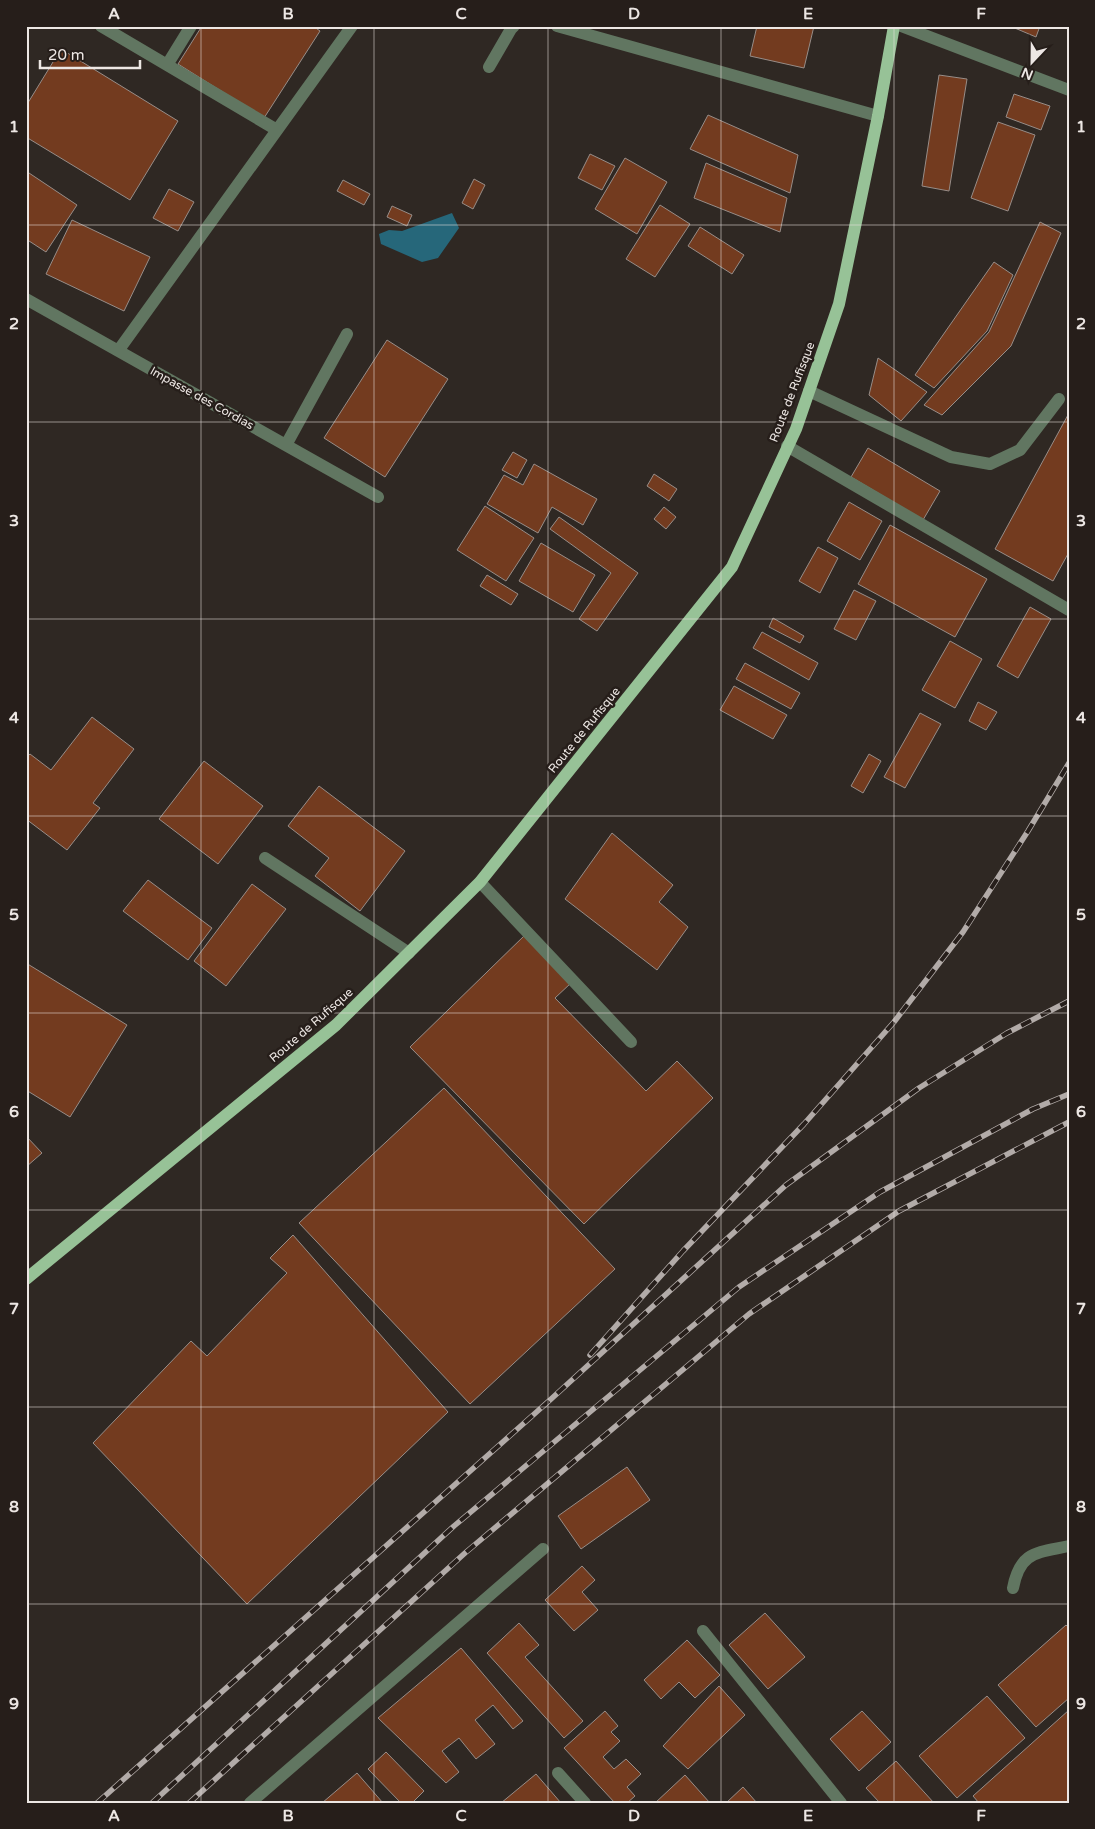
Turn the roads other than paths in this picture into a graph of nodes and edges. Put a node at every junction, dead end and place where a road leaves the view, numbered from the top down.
1 (101, 26) edge
2 (191, 26) edge
3 (352, 26) edge
4 (514, 26) edge
5 (557, 26) edge
6 (894, 26) edge
7 (901, 26) edge
8 (168, 66) junction
9 (489, 68) dead end
10 (1069, 90) edge
11 (878, 116) junction
12 (277, 130) junction
13 (26, 299) edge
14 (347, 334) dead end
15 (118, 350) junction
16 (809, 391) junction
17 (1059, 399) dead end
18 (286, 445) junction
19 (788, 446) junction
20 (378, 497) dead end
21 (1069, 610) edge
22 (265, 858) dead end
23 (480, 882) junction
24 (409, 953) junction
25 (631, 1042) dead end
26 (26, 1279) edge
27 (1069, 1546) edge
28 (543, 1549) dead end
29 (1013, 1588) dead end
30 (703, 1631) dead end
31 (558, 1773) dead end
32 (250, 1803) edge
33 (585, 1803) edge
34 (841, 1803) edge

1 - 8 street
2 - 8 street
3 - 12 street
4 - 9 street
5 - 11 street
6 - 11 main road, Route de Rufisque
7 - 10 street
8 - 12 street
11 - 16 main road, Route de Rufisque
12 - 15 street
13 - 15 street, Impasse des Cordias
14 - 18 street
15 - 18 street, Impasse des Cordias
16 - 17 street
16 - 19 main road, Route de Rufisque
18 - 20 street, Impasse des Cordias
19 - 21 street
19 - 23 main road, Route de Rufisque
22 - 24 street
23 - 24 main road, Route de Rufisque
23 - 25 street
24 - 26 main road, Route de Rufisque
27 - 29 street
28 - 32 street
30 - 34 street
31 - 33 street

